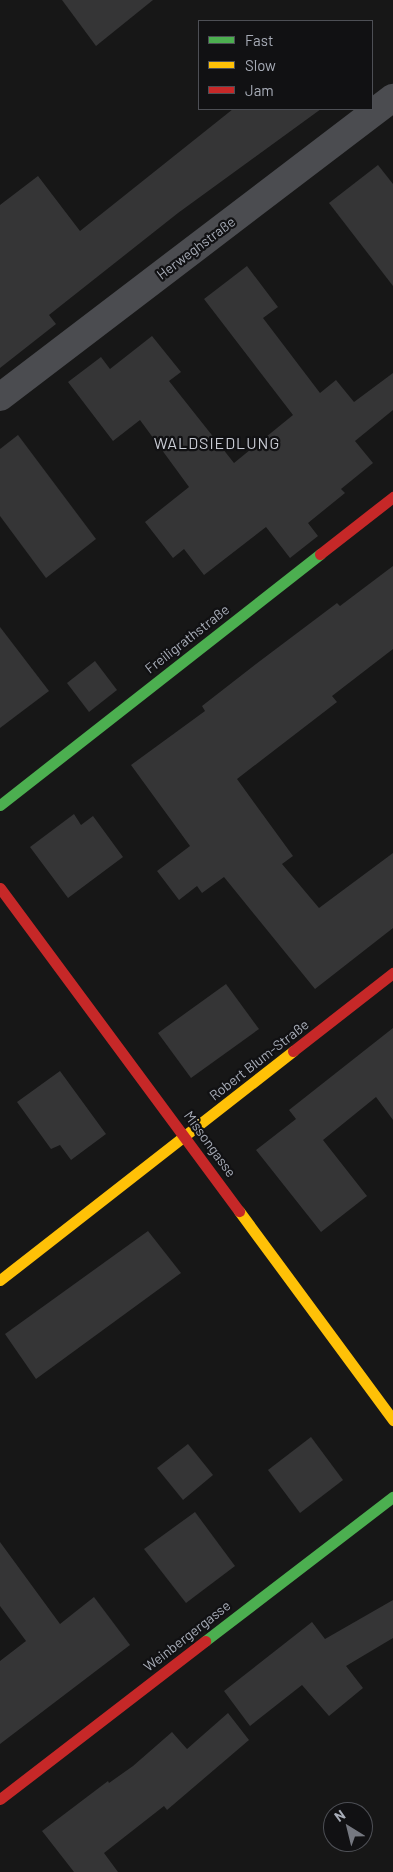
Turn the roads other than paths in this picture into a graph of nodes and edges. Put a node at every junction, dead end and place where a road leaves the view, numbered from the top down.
1 (393, 98) edge
2 (0, 398) edge
3 (393, 497) edge
4 (0, 805) edge
5 (0, 888) edge
6 (393, 973) edge
7 (185, 1137) junction
8 (0, 1280) edge
9 (393, 1420) edge
10 (393, 1497) edge
11 (0, 1799) edge

1 - 2 street, Herweghstraße
3 - 4 street, Freiligrathstraße
5 - 7 street, Missongasse
6 - 7 street, Robert Blum-Straße
7 - 8 street, Robert Blum-Straße
7 - 9 street, Missongasse
10 - 11 street, Weinbergergasse

